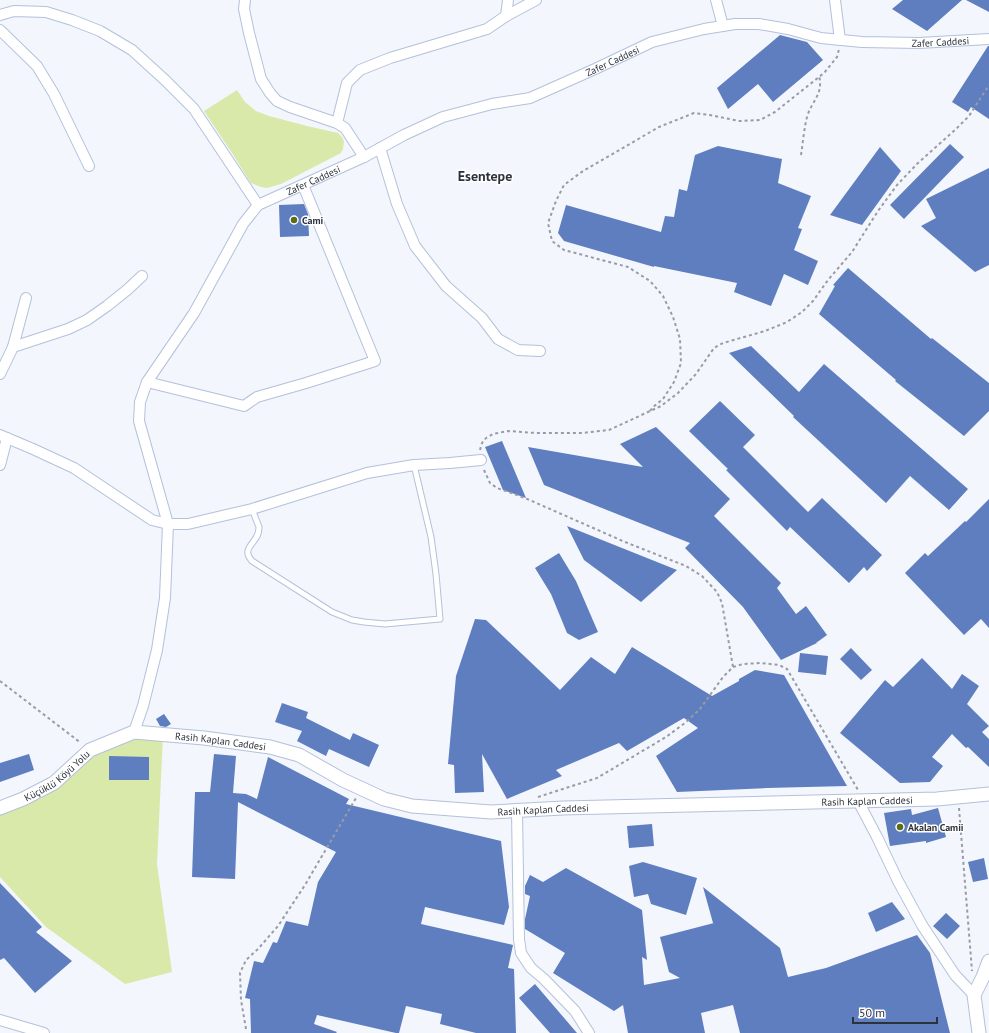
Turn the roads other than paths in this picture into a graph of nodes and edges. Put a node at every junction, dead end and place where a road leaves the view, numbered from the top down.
1 (245, 0) edge
2 (508, 0) edge
3 (536, 0) edge
4 (716, 0) edge
5 (836, 0) edge
6 (0, 14) edge
7 (506, 16) junction
8 (723, 26) junction
9 (0, 30) edge
10 (989, 39) edge
11 (840, 40) junction
12 (337, 123) junction
13 (380, 148) junction
14 (364, 157) junction
15 (89, 166) dead end
16 (303, 185) junction
17 (258, 205) junction
18 (142, 276) dead end
19 (26, 298) dead end
20 (14, 347) junction
21 (540, 351) dead end
22 (0, 374) edge
23 (147, 382) junction
24 (3, 436) edge
25 (481, 460) road end
26 (0, 465) edge
27 (414, 465) junction
28 (252, 509) junction
29 (168, 524) junction
30 (134, 732) junction
31 (112, 740) joint
32 (989, 794) edge
33 (861, 801) junction
34 (0, 808) edge
35 (517, 811) junction
36 (989, 961) edge
37 (974, 995) junction
38 (0, 1020) edge
39 (44, 1033) edge
40 (589, 1033) edge
41 (979, 1033) edge

1 - 12 street
2 - 7 street
3 - 7 street
4 - 8 street
5 - 11 street
6 - 17 street
7 - 12 street
8 - 11 street, Zafer Caddesi
8 - 13 street, Zafer Caddesi
9 - 15 street
10 - 11 street, Zafer Caddesi
12 - 14 street
13 - 14 street, Zafer Caddesi
13 - 21 street
14 - 16 street, Zafer Caddesi
16 - 17 street, Zafer Caddesi
16 - 23 street
17 - 23 street
18 - 20 street
19 - 20 street
20 - 22 street
23 - 29 street
24 - 26 street
24 - 29 street
25 - 27 street
27 - 28 street
27 - 28 lane
28 - 29 street
29 - 30 street
30 - 31 street, Rasih Kaplan Caddesi
30 - 35 street, Rasih Kaplan Caddesi
31 - 34 street, Küçüklü Köyü Yolu
32 - 33 street, Rasih Kaplan Caddesi
33 - 35 street, Rasih Kaplan Caddesi
33 - 37 street
35 - 40 street
36 - 37 street
37 - 41 street
38 - 39 street

